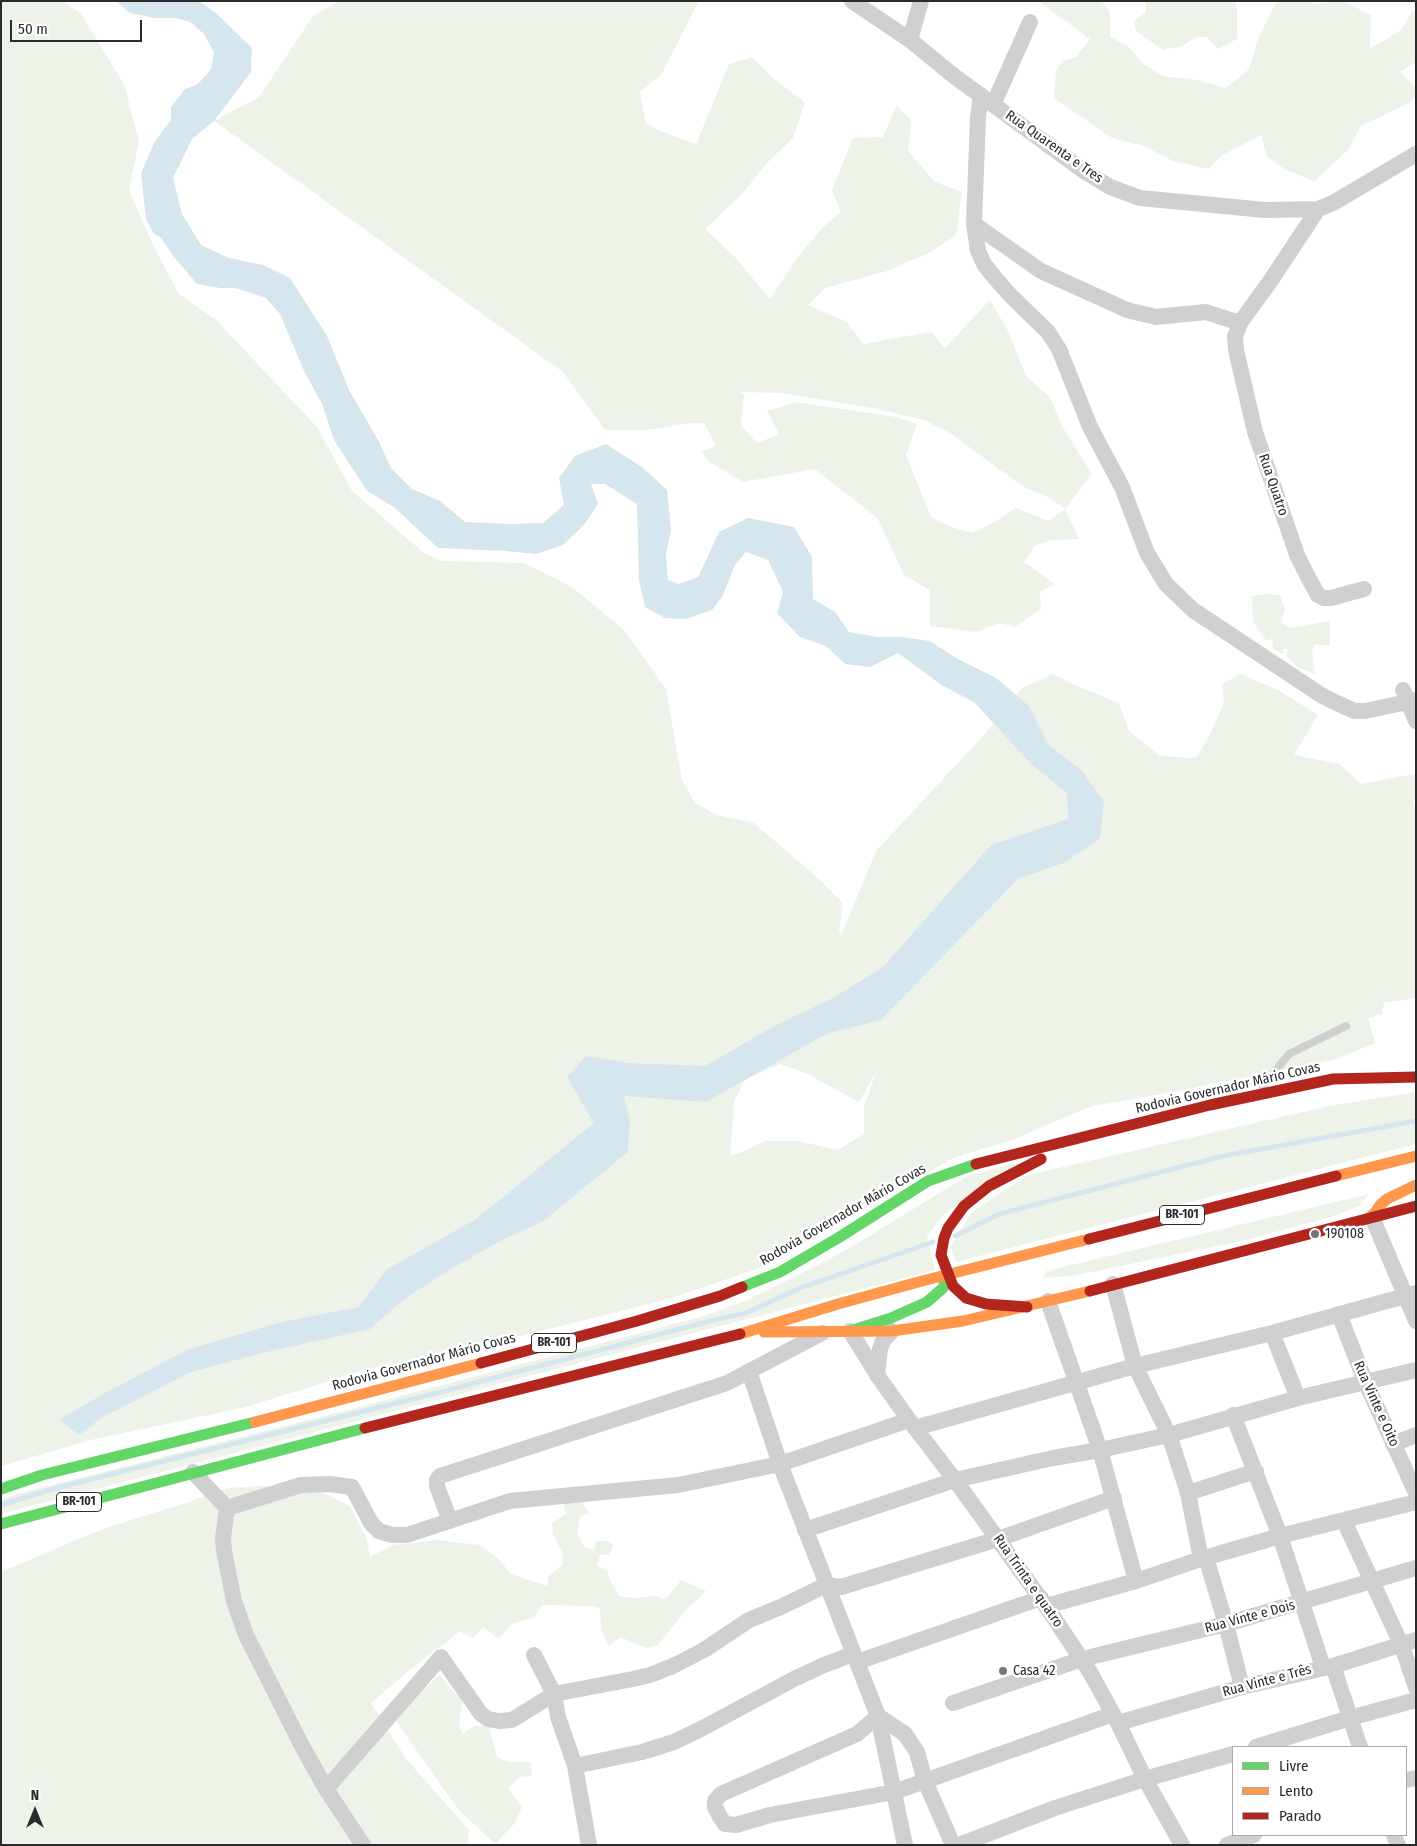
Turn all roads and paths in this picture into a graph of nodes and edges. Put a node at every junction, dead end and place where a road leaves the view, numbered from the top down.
1 (852, 1) edge
2 (922, 1) edge
3 (1030, 22) dead end
4 (910, 40) junction
5 (987, 100) junction
6 (1416, 154) edge
7 (1318, 209) junction
8 (974, 224) junction
9 (1240, 324) junction
10 (1364, 588) dead end
11 (1409, 698) edge
12 (1416, 721) edge
13 (1346, 1026) dead end
14 (1379, 1067) dead end
15 (1416, 1077) edge
16 (1333, 1079) junction
17 (1255, 1096) junction
18 (1082, 1138) junction
19 (1416, 1156) edge
20 (1416, 1184) edge
21 (1416, 1206) edge
22 (1372, 1217) junction
23 (948, 1275) junction
24 (1113, 1284) junction
25 (1410, 1294) edge
26 (1048, 1301) junction
27 (1027, 1307) junction
28 (1339, 1314) junction
29 (1416, 1321) edge
30 (850, 1331) junction
31 (892, 1331) junction
32 (748, 1332) junction
33 (822, 1333) junction
34 (1272, 1333) junction
35 (1135, 1366) junction
36 (1416, 1370) edge
37 (749, 1372) junction
38 (877, 1375) junction
39 (1365, 1381) junction
40 (1076, 1382) junction
41 (1298, 1398) junction
42 (1233, 1415) junction
43 (912, 1424) junction
44 (1169, 1435) junction
45 (1416, 1435) edge
46 (1394, 1444) junction
47 (1100, 1450) junction
48 (780, 1464) junction
49 (1256, 1471) junction
50 (193, 1472) junction
51 (955, 1480) junction
52 (1, 1489) edge
53 (1188, 1493) junction
54 (1416, 1494) edge
55 (1114, 1498) junction
56 (1416, 1502) edge
57 (227, 1508) junction
58 (450, 1521) junction
59 (1344, 1521) junction
60 (1, 1524) edge
61 (805, 1530) junction
62 (1280, 1536) junction
63 (998, 1539) junction
64 (1204, 1558) junction
65 (1416, 1568) edge
66 (1136, 1581) junction
67 (1373, 1582) junction
68 (826, 1585) junction
69 (1043, 1602) junction
70 (1303, 1602) junction
71 (1226, 1624) junction
72 (1409, 1643) edge
73 (534, 1655) dead end
74 (855, 1658) junction
75 (1082, 1659) junction
76 (1328, 1666) junction
77 (1242, 1687) junction
78 (1416, 1688) edge
79 (554, 1694) junction
80 (1416, 1700) edge
81 (953, 1703) dead end
82 (878, 1716) junction
83 (1115, 1718) junction
84 (1350, 1718) junction
85 (1259, 1746) edge
86 (1360, 1746) edge
87 (1232, 1754) edge
88 (575, 1766) junction
89 (1144, 1779) junction
90 (925, 1781) junction
91 (326, 1788) junction
92 (894, 1792) junction
93 (1251, 1836) edge
94 (363, 1845) edge
95 (589, 1845) edge
96 (905, 1845) edge
97 (953, 1845) edge
98 (959, 1845) edge
99 (1182, 1845) edge
100 (1228, 1845) edge

1 - 4 street, Rua Quarenta e Tres
2 - 4 street
3 - 5 street
4 - 5 street, Rua Quarenta e Tres
5 - 7 street, Rua Quarenta e Tres
5 - 8 street
6 - 7 street
7 - 9 street, Rua Quatro
8 - 9 street
8 - 11 street
9 - 10 street, Rua Quatro
11 - 12 street
13 - 17 lane
14 - 16 main road
15 - 16 main road, Rodovia Governador Mário Covas / BR-101
16 - 17 main road, Rodovia Governador Mário Covas / BR-101
17 - 18 main road, Rodovia Governador Mário Covas / BR-101
18 - 23 main road
18 - 52 main road, Rodovia Governador Mário Covas / BR-101
19 - 23 main road, BR-101
20 - 22 main road
21 - 22 main road
22 - 24 main road
22 - 25 street
23 - 27 main road
23 - 30 main road
23 - 32 main road, BR-101
24 - 26 main road
24 - 35 street
25 - 28 street
25 - 29 street
26 - 27 main road
26 - 40 street
27 - 31 main road
28 - 34 street
28 - 39 street, Rua Vinte e Oito
30 - 31 main road
30 - 33 main road
30 - 38 street, Rua Trinta e quatro
31 - 38 street
32 - 33 main road
32 - 50 main road, BR-101
33 - 37 street
34 - 35 street
34 - 41 street
35 - 40 street
35 - 44 street
36 - 39 street
37 - 48 street
37 - 58 street
38 - 43 street, Rua Trinta e quatro
39 - 41 street
39 - 46 street, Rua Vinte e Oito
40 - 43 street
40 - 47 street
41 - 42 street
42 - 44 street
42 - 49 street
43 - 48 street
43 - 51 street, Rua Trinta e quatro
44 - 47 street
44 - 53 street
45 - 46 street
46 - 54 street, Rua Vinte e Oito
47 - 51 street
47 - 55 street
48 - 58 street
48 - 61 street
49 - 53 street
49 - 62 street
50 - 57 street
50 - 60 main road, BR-101
51 - 61 street
51 - 63 street, Rua Trinta e quatro
53 - 64 street
55 - 63 street
55 - 66 street
56 - 59 street
57 - 58 street
57 - 91 street
59 - 62 street
59 - 67 street
61 - 68 street
62 - 64 street
62 - 70 street
63 - 68 street
63 - 69 street, Rua Trinta e quatro
64 - 66 street
64 - 71 street
65 - 67 street, Rua Vinte e Dois
66 - 69 street
67 - 70 street, Rua Vinte e Dois
67 - 72 street
68 - 74 street
68 - 79 street
69 - 74 street
69 - 75 street, Rua Trinta e quatro
70 - 71 street, Rua Vinte e Dois
70 - 76 street
71 - 75 street, Rua Vinte e Dois
71 - 77 street
72 - 76 street, Rua Vinte e Três
72 - 78 street
73 - 79 street
74 - 82 street
74 - 88 street
75 - 81 street, Rua Vinte e Dois
75 - 83 street, Rua Trinta e quatro
76 - 77 street, Rua Vinte e Três
76 - 84 street
77 - 83 street, Rua Vinte e Três
79 - 88 street
79 - 91 street
80 - 84 street
82 - 90 street
82 - 92 street
82 - 92 street, Rua Vinte e Três
83 - 89 street, Rua Trinta e quatro
83 - 90 street, Rua Vinte e Três
84 - 85 street
84 - 86 street
87 - 89 street
88 - 95 street
89 - 98 street
89 - 99 street, Rua Trinta e quatro
90 - 92 street, Rua Vinte e Três
90 - 97 street
91 - 94 street
92 - 96 street
93 - 100 street

